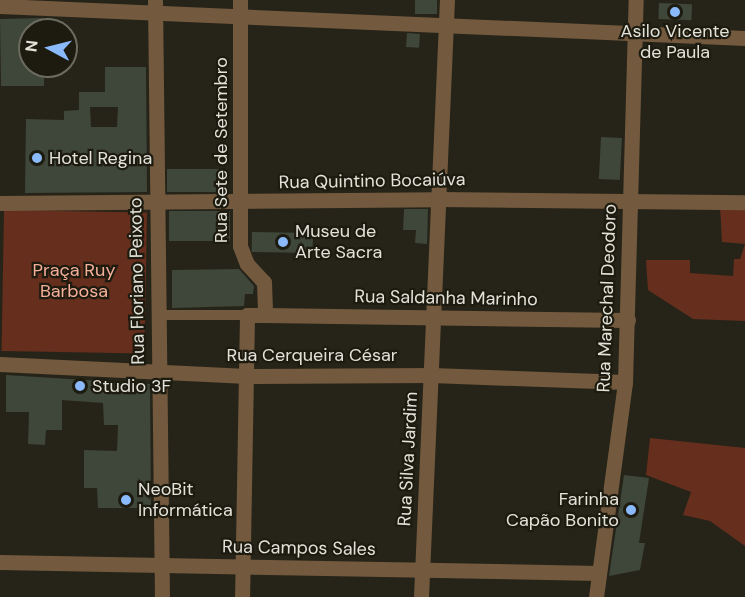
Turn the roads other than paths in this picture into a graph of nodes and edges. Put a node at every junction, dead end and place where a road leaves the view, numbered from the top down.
1 (240, 0) edge
2 (447, 0) edge
3 (636, 0) edge
4 (0, 6) edge
5 (155, 7) edge
6 (240, 16) junction
7 (446, 24) junction
8 (634, 31) junction
9 (745, 38) edge
10 (438, 199) junction
11 (241, 201) junction
12 (631, 201) junction
13 (156, 202) junction
14 (745, 202) edge
15 (0, 203) edge
16 (158, 315) junction
17 (247, 315) junction
18 (265, 315) junction
19 (434, 316) junction
20 (628, 320) junction
21 (0, 364) edge
22 (158, 372) junction
23 (431, 375) junction
24 (247, 376) junction
25 (625, 382) junction
26 (0, 562) edge
27 (162, 567) junction
28 (241, 567) junction
29 (422, 569) junction
30 (598, 573) junction
31 (162, 597) edge
32 (242, 597) edge
33 (421, 597) edge
34 (596, 597) edge

1 - 6 street, Rua Sete de Setembro
2 - 7 street, Rua Silva Jardim
3 - 8 street, Rua Marechal Deodoro
4 - 5 street
5 - 6 street
5 - 13 street, Rua Floriano Peixoto
6 - 7 street
6 - 11 street, Rua Sete de Setembro
7 - 8 street
7 - 10 street, Rua Silva Jardim
8 - 9 street
8 - 12 street, Rua Marechal Deodoro
10 - 11 street, Rua Quintino Bocaiúva
10 - 12 street, Rua Quintino Bocaiúva
10 - 19 street, Rua Silva Jardim
11 - 13 street, Rua Quintino Bocaiúva
11 - 18 street, Rua Sete de Setembro
12 - 14 street, Rua Quintino Bocaiúva
12 - 20 street, Rua Marechal Deodoro
13 - 15 street, Rua Quintino Bocaiúva
13 - 16 street, Rua Floriano Peixoto
16 - 17 street
16 - 22 street, Rua Floriano Peixoto
17 - 18 street
17 - 24 street
18 - 19 street, Rua Saldanha Marinho
19 - 20 street, Rua Saldanha Marinho
19 - 23 street, Rua Silva Jardim
20 - 25 street, Rua Marechal Deodoro
21 - 22 street, Rua Cerqueira César
22 - 24 street, Rua Cerqueira César
22 - 27 street, Rua Floriano Peixoto
23 - 24 street, Rua Cerqueira César
23 - 25 street, Rua Cerqueira César
23 - 29 street, Rua Silva Jardim
24 - 28 street
25 - 30 street, Rua Marechal Deodoro
26 - 27 street, Rua Campos Sales
27 - 28 street, Rua Campos Sales
27 - 31 street, Rua Floriano Peixoto
28 - 29 street, Rua Campos Sales
28 - 32 street
29 - 30 street, Rua Campos Sales
29 - 33 street, Rua Silva Jardim
30 - 34 street, Rua Marechal Deodoro

